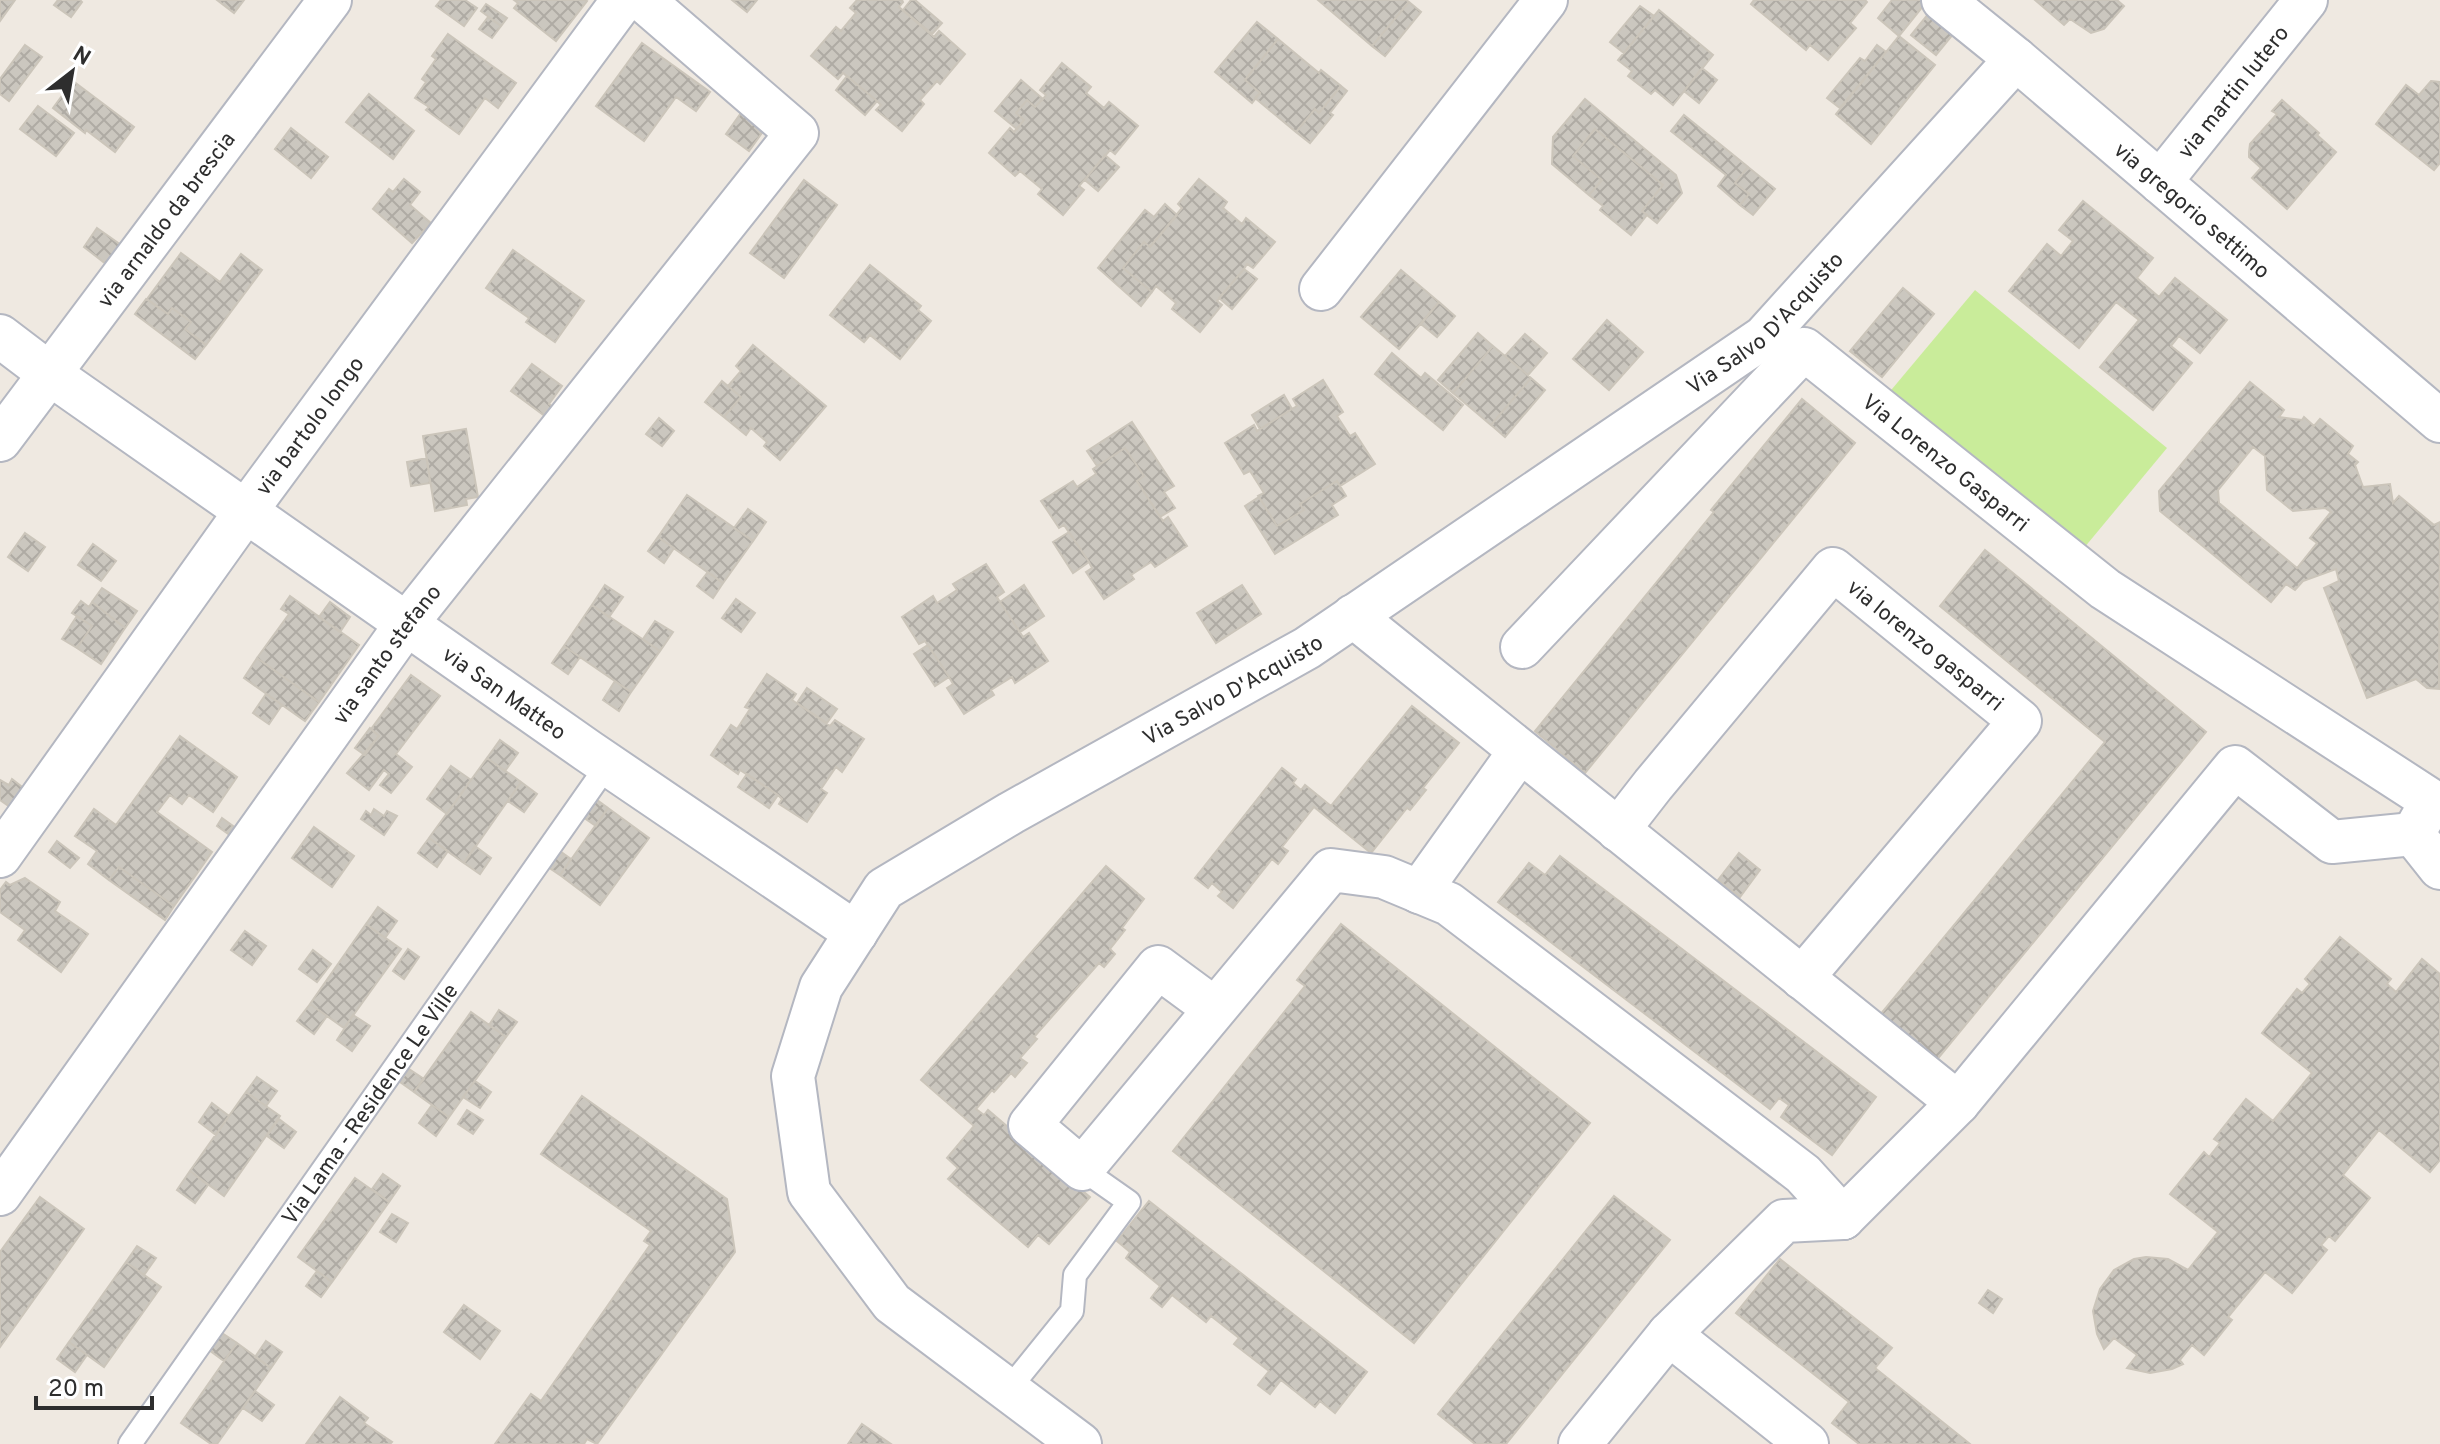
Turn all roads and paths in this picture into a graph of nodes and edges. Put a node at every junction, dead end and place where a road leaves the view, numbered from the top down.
1 (330, 0) edge
2 (623, 0) edge
3 (643, 0) edge
4 (1546, 0) edge
5 (1943, 0) edge
6 (2306, 0) edge
7 (2016, 59) junction
8 (2160, 182) junction
9 (1321, 289) dead end
10 (0, 336) edge
11 (50, 374) junction
12 (2440, 421) edge
13 (0, 440) edge
14 (246, 511) junction
15 (1353, 616) junction
16 (407, 623) junction
17 (1522, 647) dead end
18 (1520, 751) junction
19 (608, 764) junction
20 (2428, 807) edge
21 (1618, 830) junction
22 (0, 856) edge
23 (2440, 868) edge
24 (1419, 892) junction
25 (856, 933) junction
26 (1802, 978) junction
27 (1215, 1009) junction
28 (1958, 1103) junction
29 (1082, 1169) junction
30 (0, 1194) edge
31 (1843, 1218) junction
32 (1669, 1334) junction
33 (1008, 1390) junction
34 (130, 1444) edge
35 (1080, 1444) edge
36 (1580, 1444) edge
37 (1807, 1444) edge

1 - 11 street, via arnaldo da brescia
2 - 14 street, via bartolo longo
3 - 16 street, via santo stefano
4 - 9 street
5 - 7 street, via gregorio settimo
6 - 8 street, via martin lutero
7 - 8 street, via gregorio settimo
7 - 15 street, Via Salvo D'Acquisto
8 - 12 street, via gregorio settimo
10 - 11 street, via San Matteo
11 - 13 street, via arnaldo da brescia
11 - 14 street, via San Matteo
14 - 16 street, via San Matteo
14 - 22 street, via bartolo longo
15 - 18 street
15 - 25 street, Via Salvo D'Acquisto
16 - 19 street, via San Matteo
16 - 30 street, via santo stefano
17 - 20 street, Via Lorenzo Gasparri
18 - 21 street
18 - 24 street
19 - 25 street, via San Matteo
19 - 34 lane, Via Lama - Residence Le Ville
20 - 23 street
20 - 28 street
21 - 26 street
21 - 26 street, via lorenzo gasparri
24 - 27 street
24 - 31 street
25 - 33 street, Via Salvo D'Acquisto
26 - 28 street
27 - 29 street
27 - 29 street
28 - 31 street
29 - 33 lane
31 - 32 street
32 - 36 street
32 - 37 street
33 - 35 street, Via Salvo D'Acquisto

